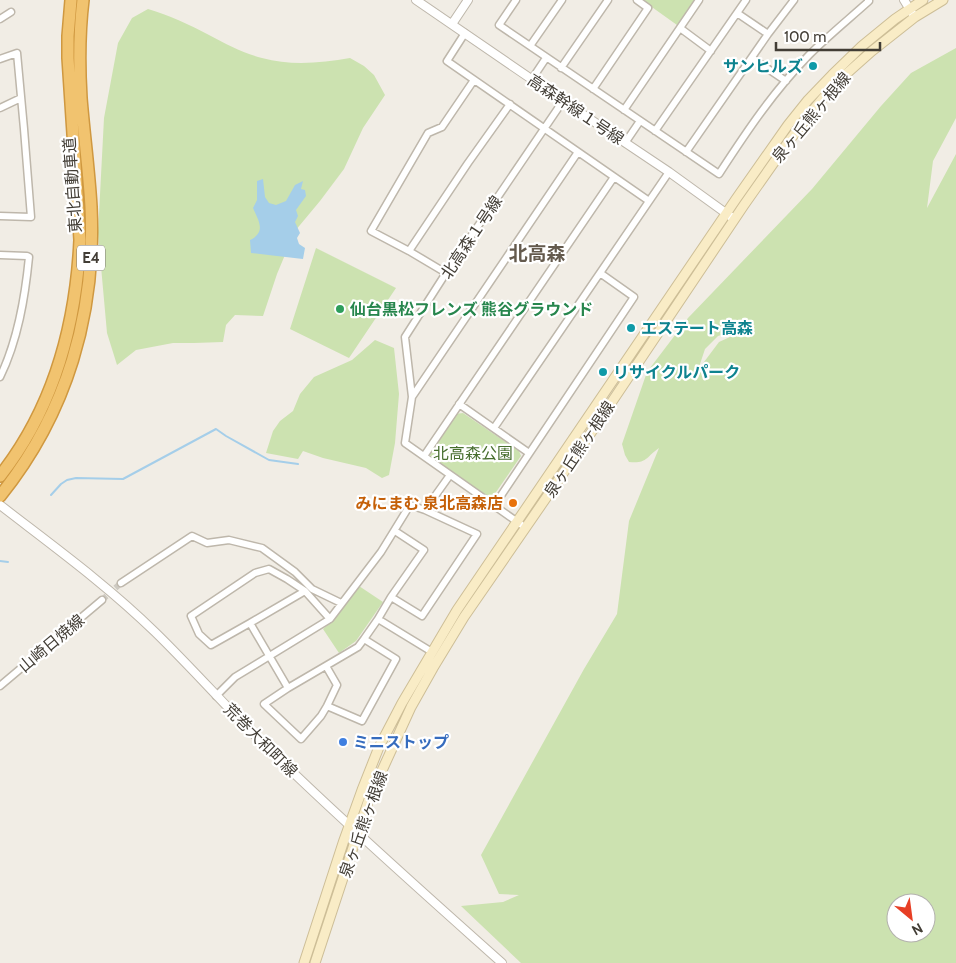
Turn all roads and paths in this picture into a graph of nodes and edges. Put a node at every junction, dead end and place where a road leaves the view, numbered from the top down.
1 (71, 0) edge
2 (83, 0) edge
3 (416, 0) edge
4 (468, 0) edge
5 (516, 0) edge
6 (562, 0) edge
7 (608, 0) edge
8 (637, 0) edge
9 (699, 0) edge
10 (746, 0) edge
11 (794, 0) edge
12 (868, 0) edge
13 (904, 0) edge
14 (923, 0) edge
15 (943, 0) edge
16 (910, 9) junction
17 (11, 12) dead end
18 (737, 13) junction
19 (915, 17) junction
20 (0, 19) edge
21 (452, 24) junction
22 (680, 28) junction
23 (465, 33) junction
24 (768, 34) junction
25 (530, 46) junction
26 (711, 51) junction
27 (546, 58) junction
28 (752, 58) junction
29 (0, 59) edge
30 (562, 68) junction
31 (532, 79) junction
32 (474, 80) junction
33 (786, 81) junction
34 (592, 89) junction
35 (21, 98) junction
36 (563, 101) junction
37 (510, 104) junction
38 (0, 108) edge
39 (624, 110) junction
40 (640, 121) junction
41 (544, 128) junction
42 (655, 131) junction
43 (625, 143) junction
44 (578, 152) junction
45 (686, 152) junction
46 (669, 172) junction
47 (614, 177) junction
48 (650, 200) junction
49 (726, 214) junction
50 (0, 216) edge
51 (734, 219) junction
52 (409, 251) junction
53 (0, 255) edge
54 (446, 273) junction
55 (600, 273) junction
56 (0, 377) edge
57 (412, 397) junction
58 (459, 404) junction
59 (494, 428) junction
60 (529, 454) junction
61 (424, 456) junction
62 (450, 475) junction
63 (0, 476) edge
64 (0, 496) edge
65 (0, 505) edge
66 (494, 506) junction
67 (425, 510) junction
68 (517, 522) junction
69 (526, 528) junction
70 (395, 531) junction
71 (121, 583) tunnel mouth
72 (305, 591) junction
73 (391, 597) junction
74 (102, 600) tunnel mouth
75 (341, 603) junction
76 (330, 618) junction
77 (378, 619) junction
78 (250, 623) junction
79 (364, 639) junction
80 (432, 652) junction
81 (269, 656) junction
82 (326, 666) junction
83 (0, 686) edge
84 (288, 688) junction
85 (216, 696) junction
86 (327, 706) junction
87 (349, 825) junction
88 (357, 833) junction
89 (304, 963) edge
90 (315, 963) edge
91 (502, 963) edge

1 - 63 highway, 東北自動車道 / E4
2 - 64 highway, 東北自動車道 / E4
3 - 21 street, 高森幹線１号線
4 - 21 street
5 - 25 street
6 - 25 street
7 - 30 street
8 - 34 street
9 - 22 street
10 - 18 street
11 - 24 street
12 - 33 street
13 - 16 street
14 - 16 main road, 泉ヶ丘熊ヶ根線
15 - 19 main road, 泉ヶ丘熊ヶ根線
16 - 19 street
16 - 49 main road, 泉ヶ丘熊ヶ根線
17 - 20 street
18 - 24 street
18 - 26 street
19 - 51 main road, 泉ヶ丘熊ヶ根線
21 - 23 street, 高森幹線１号線
22 - 26 street
22 - 39 street
23 - 31 street, 高森幹線１号線
23 - 32 street
24 - 28 street
25 - 27 street
26 - 42 street
27 - 30 street
27 - 31 street
28 - 33 street
28 - 45 street
29 - 35 street
30 - 34 street
31 - 36 street, 高森幹線１号線
32 - 37 street
32 - 52 street
33 - 45 street
34 - 39 street
35 - 38 street
35 - 50 street
36 - 41 street, 北高森１号線
36 - 43 street, 高森幹線１号線
37 - 41 street
37 - 52 street
39 - 40 street
40 - 42 street
40 - 43 street
41 - 44 street
41 - 54 street, 北高森１号線
42 - 45 street
43 - 46 street, 高森幹線１号線
44 - 47 street
44 - 57 street
46 - 48 street
46 - 49 street, 高森幹線１号線
47 - 48 street
47 - 58 street
48 - 55 street
49 - 51 street, 高森幹線１号線
49 - 68 main road, 泉ヶ丘熊ヶ根線
51 - 69 main road, 泉ヶ丘熊ヶ根線
52 - 54 street
53 - 56 street
54 - 57 street, 北高森１号線
55 - 59 street
55 - 60 street
57 - 61 street, 北高森１号線
58 - 59 street
58 - 61 street
59 - 60 street
60 - 66 street
61 - 62 street, 北高森１号線
62 - 66 street, 北高森１号線
62 - 67 street
65 - 85 street, 荒巻大和町線
66 - 68 street, 北高森１号線
67 - 70 street
67 - 73 street
68 - 69 street, 北高森１号線
68 - 80 main road, 泉ヶ丘熊ヶ根線
69 - 88 main road, 泉ヶ丘熊ヶ根線
70 - 73 street
70 - 75 street
71 - 75 street
72 - 76 street
72 - 78 street
72 - 78 street
73 - 77 street
74 - 83 street, 山崎日焼線
75 - 76 street
76 - 81 street
77 - 79 street
77 - 80 street
78 - 81 street
79 - 82 street
79 - 86 street
80 - 87 main road, 泉ヶ丘熊ヶ根線
81 - 84 street
81 - 85 street
82 - 84 street
82 - 86 street
84 - 86 street
85 - 87 street, 荒巻大和町線
87 - 88 street, 荒巻大和町線
87 - 89 main road, 泉ヶ丘熊ヶ根線
88 - 90 main road, 泉ヶ丘熊ヶ根線
88 - 91 street, 荒巻大和町線

